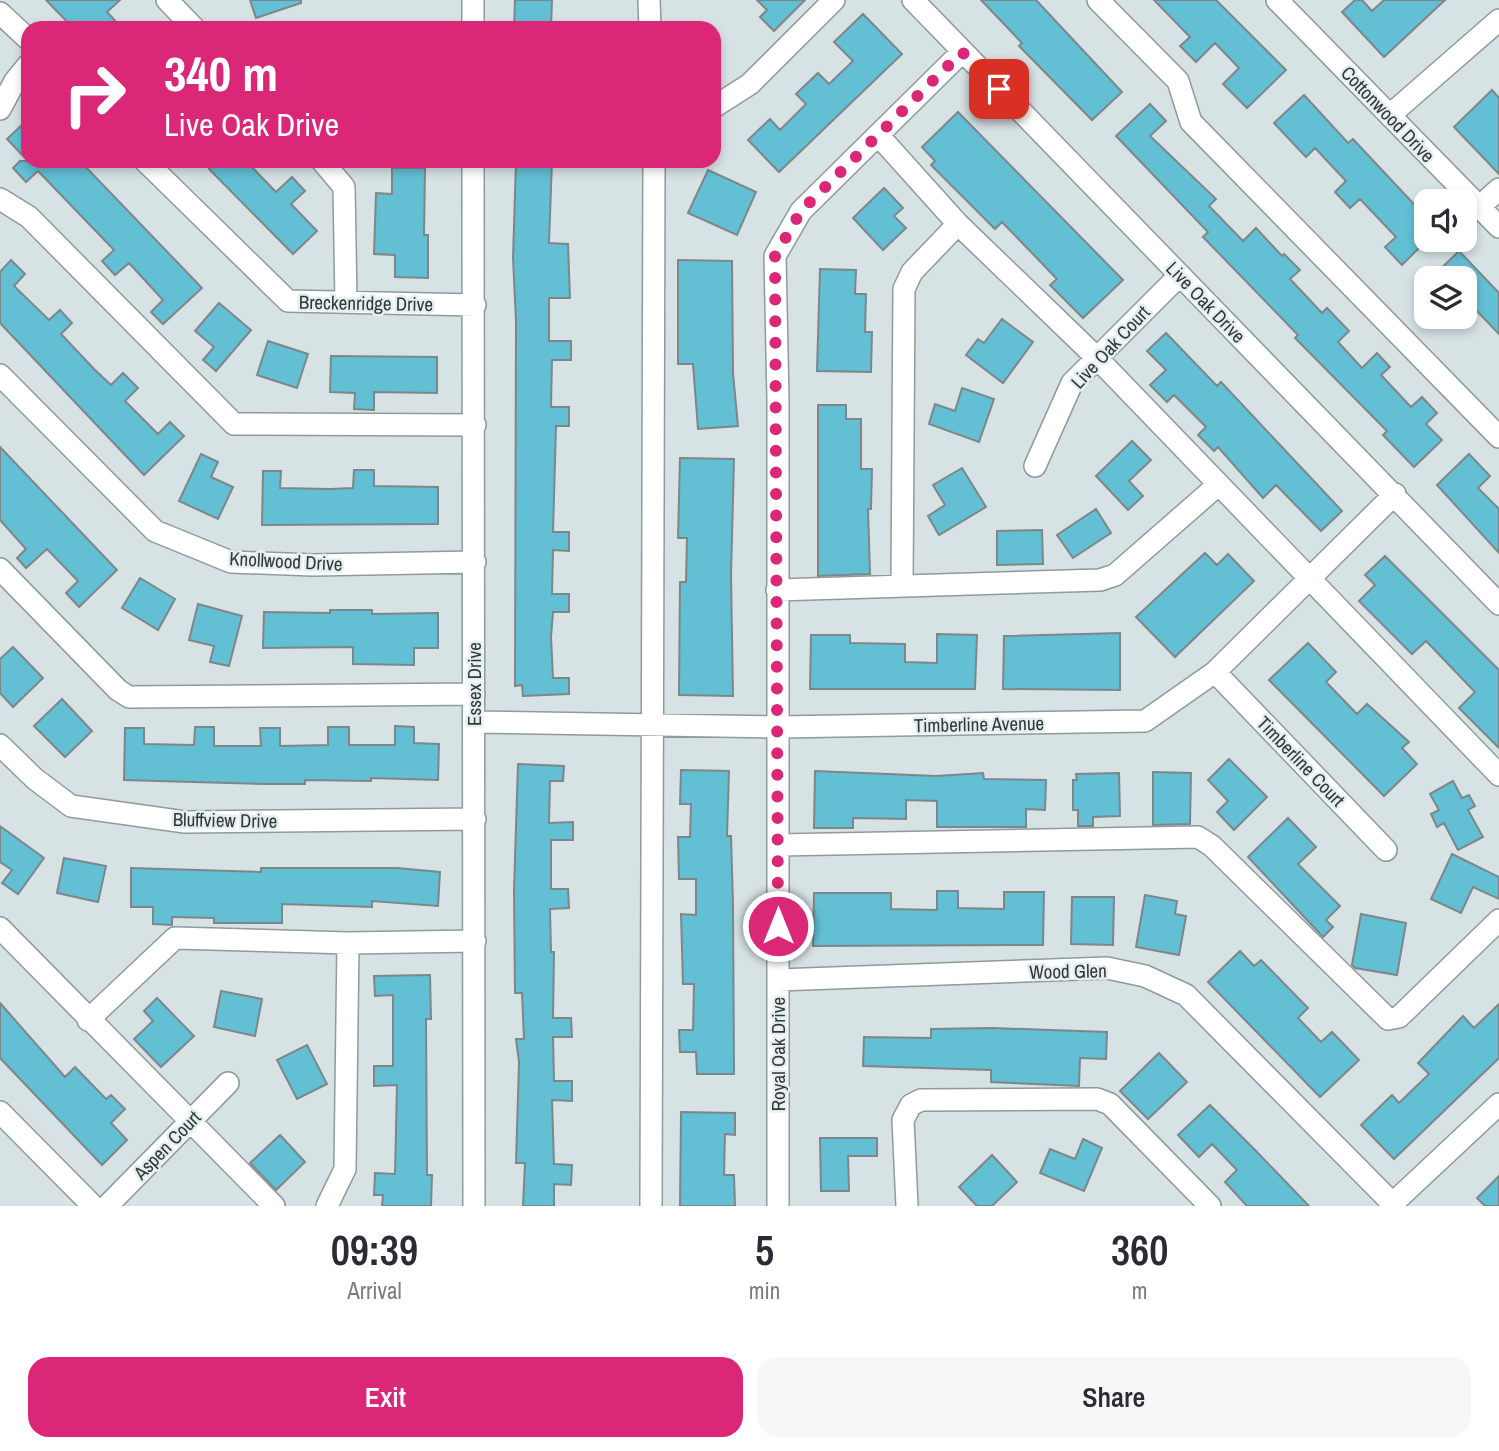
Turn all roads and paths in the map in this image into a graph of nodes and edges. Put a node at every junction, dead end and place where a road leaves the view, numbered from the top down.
1 (166, 0) edge
2 (473, 0) edge
3 (649, 0) edge
4 (834, 0) edge
5 (913, 0) edge
6 (1097, 0) edge
7 (1285, 3) edge
8 (0, 13) edge
9 (1499, 20) edge
10 (187, 21) edge
11 (473, 21) edge
12 (650, 21) edge
13 (21, 32) edge
14 (962, 52) junction
15 (21, 74) edge
16 (721, 103) edge
17 (0, 109) edge
18 (1390, 115) junction
19 (878, 135) junction
20 (152, 168) edge
21 (328, 168) edge
22 (473, 168) edge
23 (654, 168) edge
24 (1499, 189) edge
25 (0, 199) edge
26 (1479, 207) junction
27 (958, 224) junction
28 (1499, 227) edge
29 (1180, 275) junction
30 (346, 302) junction
31 (475, 305) junction
32 (1097, 358) junction
33 (0, 375) edge
34 (475, 425) junction
35 (1499, 437) edge
36 (1035, 466) dead end
37 (1217, 485) junction
38 (1395, 494) junction
39 (475, 562) junction
40 (0, 569) edge
41 (1308, 580) junction
42 (902, 584) junction
43 (777, 590) junction
44 (1499, 604) edge
45 (1215, 672) junction
46 (474, 695) junction
47 (474, 722) junction
48 (650, 725) junction
49 (779, 727) junction
50 (0, 745) edge
51 (1499, 775) edge
52 (475, 819) junction
53 (779, 845) junction
54 (1386, 850) dead end
55 (1499, 920) edge
56 (0, 928) edge
57 (475, 941) junction
58 (348, 943) junction
59 (778, 980) junction
60 (88, 1020) junction
61 (228, 1083) dead end
62 (1499, 1104) edge
63 (0, 1112) edge
64 (192, 1120) junction
65 (1392, 1205) edge
66 (93, 1206) edge
67 (107, 1206) edge
68 (274, 1206) edge
69 (327, 1206) edge
70 (474, 1206) edge
71 (651, 1206) edge
72 (778, 1206) edge
73 (907, 1206) edge
74 (1210, 1206) edge

1 - 10 street
2 - 11 street
3 - 12 street
4 - 16 street
5 - 14 street, Live Oak Drive
6 - 35 street
7 - 18 street, Cottonwood Drive
8 - 13 street
9 - 18 street
14 - 19 street, Royal Oak Drive
14 - 29 street, Live Oak Drive
15 - 17 street
18 - 26 street, Cottonwood Drive
19 - 27 street
19 - 43 street, Royal Oak Drive
20 - 30 street, Breckenridge Drive
21 - 30 street
22 - 31 street, Essex Drive
23 - 48 street
24 - 26 street
25 - 34 street
26 - 28 street, Cottonwood Drive
27 - 32 street
27 - 42 street
29 - 32 street, Live Oak Court
29 - 38 street, Live Oak Drive
30 - 31 street, Breckenridge Drive
31 - 34 street, Essex Drive
32 - 36 street, Live Oak Court
32 - 37 street
33 - 39 street, Knollwood Drive
34 - 39 street, Essex Drive
37 - 41 street
37 - 42 street
38 - 41 street, Timberline Avenue
38 - 44 street, Live Oak Drive
39 - 46 street, Essex Drive
40 - 46 street
41 - 45 street, Timberline Avenue
41 - 51 street
42 - 43 street
43 - 49 street, Royal Oak Drive
45 - 49 street, Timberline Avenue
45 - 54 street, Timberline Court
46 - 47 street, Essex Drive
47 - 48 street, Timberline Avenue
47 - 52 street, Essex Drive
48 - 49 street, Timberline Avenue
48 - 71 street
49 - 53 street, Royal Oak Drive
50 - 52 street, Bluffview Drive
52 - 57 street, Essex Drive
53 - 55 street
53 - 59 street, Royal Oak Drive
56 - 60 street
57 - 58 street
57 - 70 street, Essex Drive
58 - 60 street
58 - 69 street
59 - 65 street, Wood Glen
59 - 72 street, Royal Oak Drive
60 - 64 street
61 - 64 street, Aspen Court
62 - 65 street
63 - 66 street
64 - 67 street, Aspen Court
64 - 68 street
73 - 74 street

